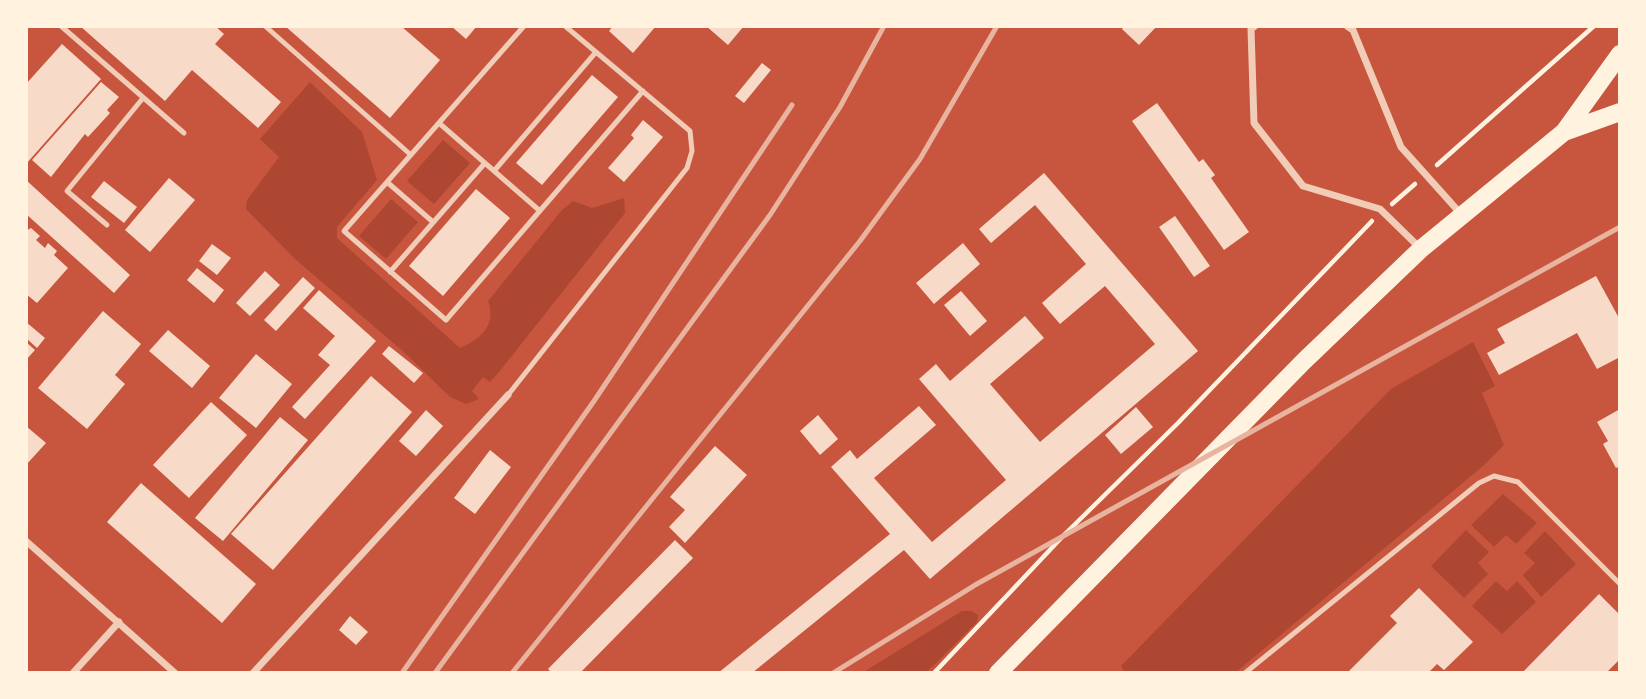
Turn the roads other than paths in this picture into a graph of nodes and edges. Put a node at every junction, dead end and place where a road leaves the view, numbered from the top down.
1 (61, 26) edge
2 (265, 26) edge
3 (524, 26) edge
4 (565, 26) edge
5 (1255, 26) edge
6 (1347, 26) edge
7 (596, 52) junction
8 (1620, 54) edge
9 (643, 91) junction
10 (143, 97) junction
11 (1620, 112) edge
12 (439, 123) junction
13 (1564, 132) junction
14 (184, 133) dead end
15 (411, 155) junction
16 (485, 163) junction
17 (494, 171) junction
18 (387, 182) junction
19 (540, 211) junction
20 (1461, 214) junction
21 (433, 222) junction
22 (107, 225) dead end
23 (1421, 249) junction
24 (390, 272) junction
25 (508, 395) joint
26 (26, 541) edge
27 (1620, 584) edge
28 (119, 622) junction
29 (1006, 670) edge
30 (73, 673) edge
31 (175, 673) edge
32 (253, 673) edge
33 (1245, 673) edge

1 - 10 lane
2 - 15 lane
3 - 12 lane
4 - 7 lane
5 - 23 street
6 - 20 street
7 - 9 lane
7 - 17 lane
8 - 13 main road
9 - 19 lane
9 - 25 lane
10 - 14 lane
10 - 22 lane
11 - 13 main road
12 - 15 lane
12 - 16 lane
13 - 20 main road
15 - 18 lane
16 - 17 lane
16 - 21 lane
17 - 19 lane
18 - 21 lane
18 - 24 lane
19 - 24 lane
20 - 23 main road
21 - 24 lane
23 - 29 main road
25 - 32 street
26 - 28 street
27 - 33 lane
28 - 30 street
28 - 31 street

